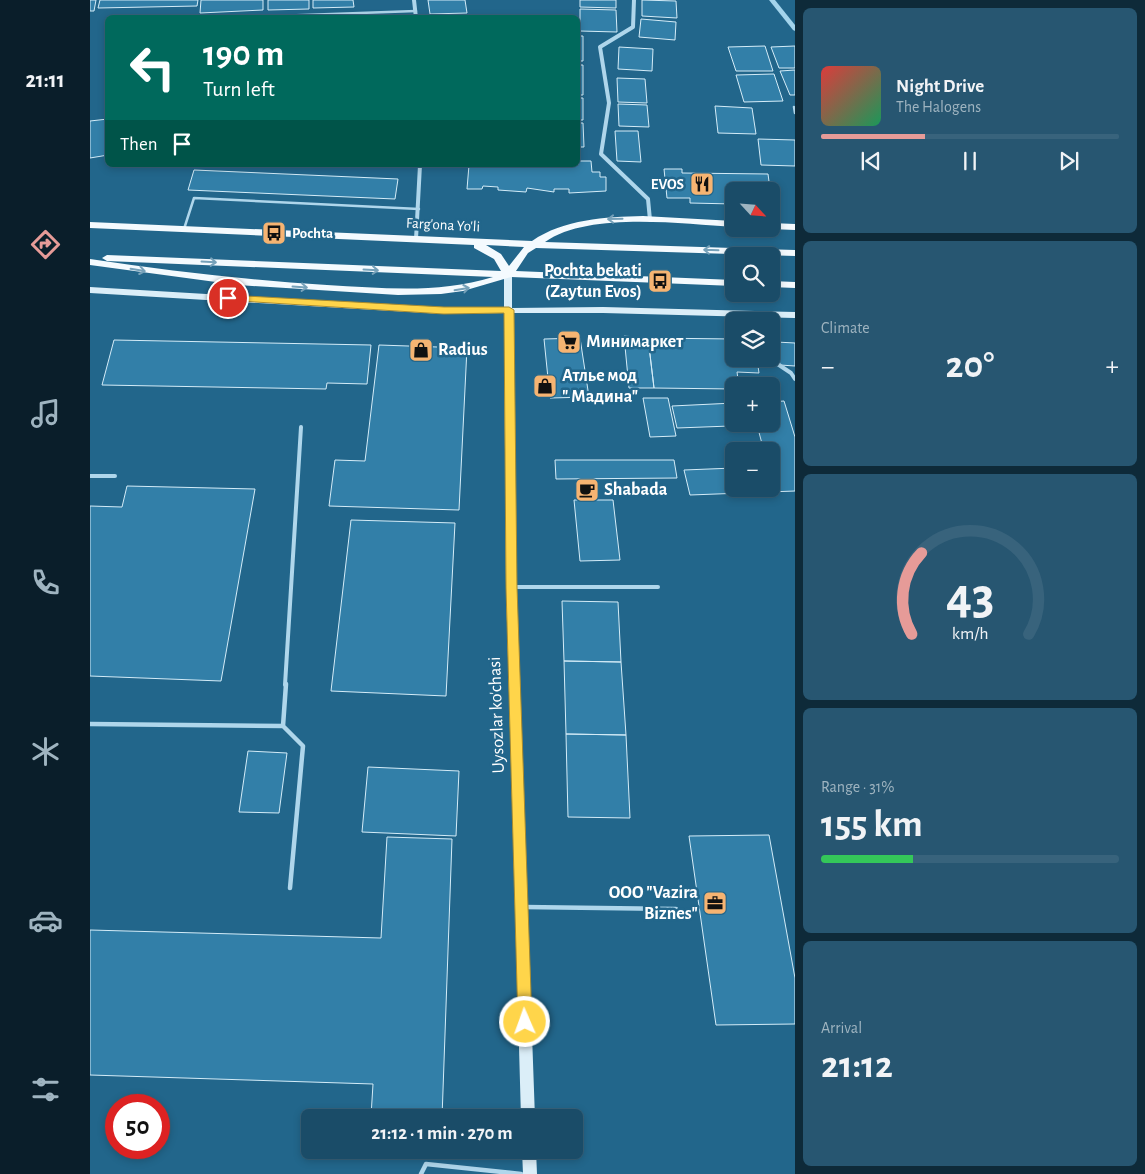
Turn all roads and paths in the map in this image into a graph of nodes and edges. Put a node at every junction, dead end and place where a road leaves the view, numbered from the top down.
1 (414, 0) edge
2 (634, 0) edge
3 (416, 10) junction
4 (295, 15) edge
5 (416, 15) edge
6 (794, 107) dead end
7 (795, 113) edge
8 (420, 167) edge
9 (418, 209) junction
10 (650, 220) junction
11 (725, 224) edge
12 (90, 225) edge
13 (780, 226) edge
14 (795, 227) edge
15 (184, 229) junction
16 (416, 239) junction
17 (460, 242) junction
18 (534, 244) junction
19 (795, 253) edge
20 (90, 257) edge
21 (90, 262) edge
22 (508, 275) junction
23 (725, 283) edge
24 (780, 284) edge
25 (795, 285) edge
26 (90, 290) edge
27 (509, 310) junction
28 (725, 316) edge
29 (795, 316) edge
30 (780, 317) edge
31 (780, 366) edge
32 (795, 379) edge
33 (302, 427) dead end
34 (90, 476) edge
35 (115, 476) dead end
36 (512, 587) junction
37 (658, 587) dead end
38 (90, 724) edge
39 (283, 726) junction
40 (290, 888) dead end
41 (522, 907) junction
42 (676, 909) dead end
43 (528, 1109) edge
44 (529, 1159) edge
45 (421, 1174) edge
46 (521, 1174) edge
47 (530, 1174) edge

1 - 3 street
2 - 10 street
3 - 4 lane
3 - 5 street
6 - 7 lane
8 - 9 street
9 - 15 lane
9 - 16 street
10 - 11 main road
10 -> 18 main road
12 - 15 main road, Farg'ona Yo'li
13 - 14 main road
15 - 16 main road, Farg'ona Yo'li
16 - 17 main road, Farg'ona Yo'li
17 - 18 main road, Farg'ona Yo'li
17 - 22 main road
19 -> 18 main road, Farg'ona Yo'li
18 - 22 main road
20 -> 22 main road
21 -> 22 main road
22 - 23 main road
22 - 27 main road, Uysozlar ko'chasi
24 - 25 main road
26 - 27 main road
27 - 28 main road
27 - 36 main road, Uysozlar ko'chasi
29 - 30 main road
31 - 32 lane
33 - 39 lane
34 - 35 lane
36 - 37 lane
36 - 41 main road, Uysozlar ko'chasi
38 - 39 lane
39 - 40 lane
41 - 42 lane
41 - 43 main road, Uysozlar ko'chasi
44 - 47 main road
45 - 46 lane

